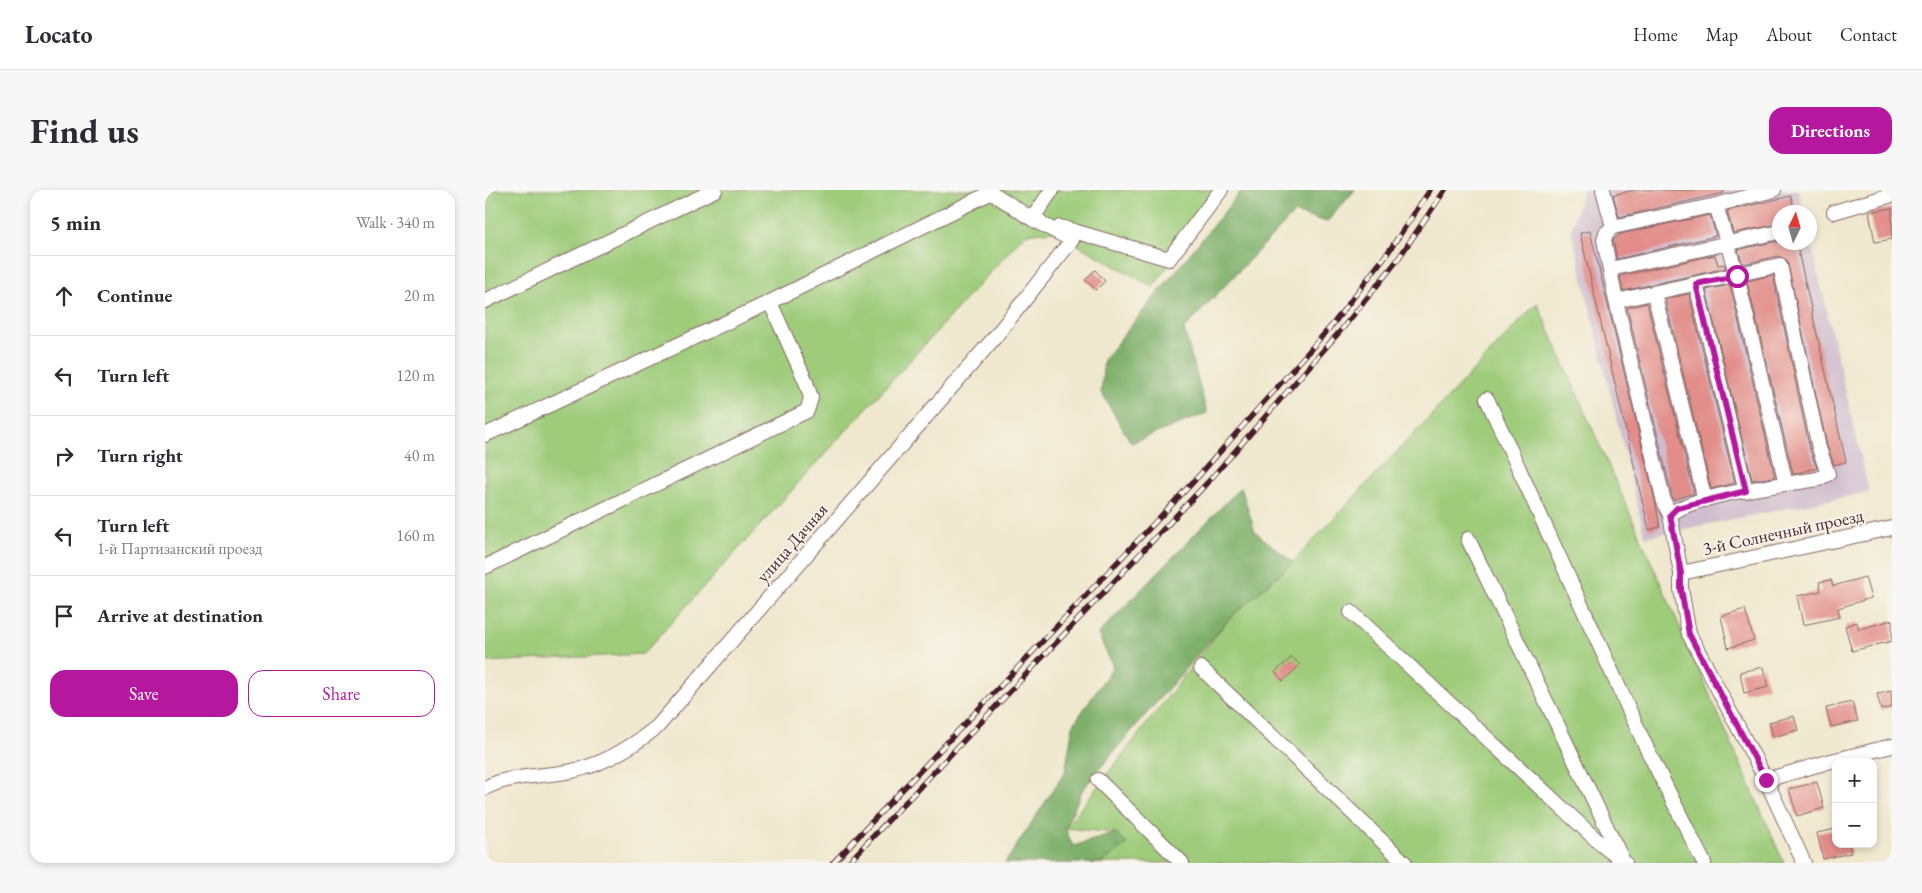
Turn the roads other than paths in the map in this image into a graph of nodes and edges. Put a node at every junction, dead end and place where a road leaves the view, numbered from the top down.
1 (715, 190) edge
2 (1051, 190) edge
3 (1221, 190) edge
4 (1774, 190) edge
5 (990, 191) edge
6 (1607, 191) edge
7 (1892, 195) edge
8 (1716, 205) junction
9 (1834, 212) dead end
10 (1033, 219) junction
11 (1613, 227) junction
12 (1772, 234) edge
13 (1726, 244) junction
14 (1610, 269) junction
15 (1737, 276) junction
16 (1696, 284) junction
17 (1654, 293) junction
18 (485, 301) edge
19 (1616, 301) junction
20 (770, 302) junction
21 (1487, 398) dead end
22 (485, 435) edge
23 (1786, 484) junction
24 (1746, 491) junction
25 (1705, 500) junction
26 (1670, 515) junction
27 (1892, 528) edge
28 (1468, 539) dead end
29 (485, 567) edge
30 (1681, 573) junction
31 (1351, 612) dead end
32 (1201, 668) dead end
33 (1892, 746) edge
34 (1098, 780) dead end
35 (1766, 780) junction
36 (485, 788) edge
37 (1624, 862) edge
38 (1182, 863) edge
39 (1405, 863) edge
40 (1704, 863) edge
41 (1804, 863) edge

1 - 18 street
2 - 10 street
3 - 10 street
4 - 8 street
5 - 10 street
5 - 20 street
6 - 11 street
7 - 9 street
8 - 11 street
8 - 13 street
10 - 36 street, улица Дачная
11 - 14 street
12 - 13 street
13 - 14 street
13 - 15 street
14 - 19 street
15 - 16 street
15 - 23 street
15 - 23 street
16 - 17 street
16 - 24 street
17 - 19 street
17 - 25 street
19 - 26 street
20 - 22 street
20 - 29 street
21 - 40 street
23 - 24 street
24 - 25 street
25 - 26 street
26 - 30 street
27 - 30 street, 3-й Солнечный проезд
28 - 37 street
30 - 35 street
31 - 37 street
32 - 39 street
33 - 35 street
34 - 38 street
35 - 41 street

